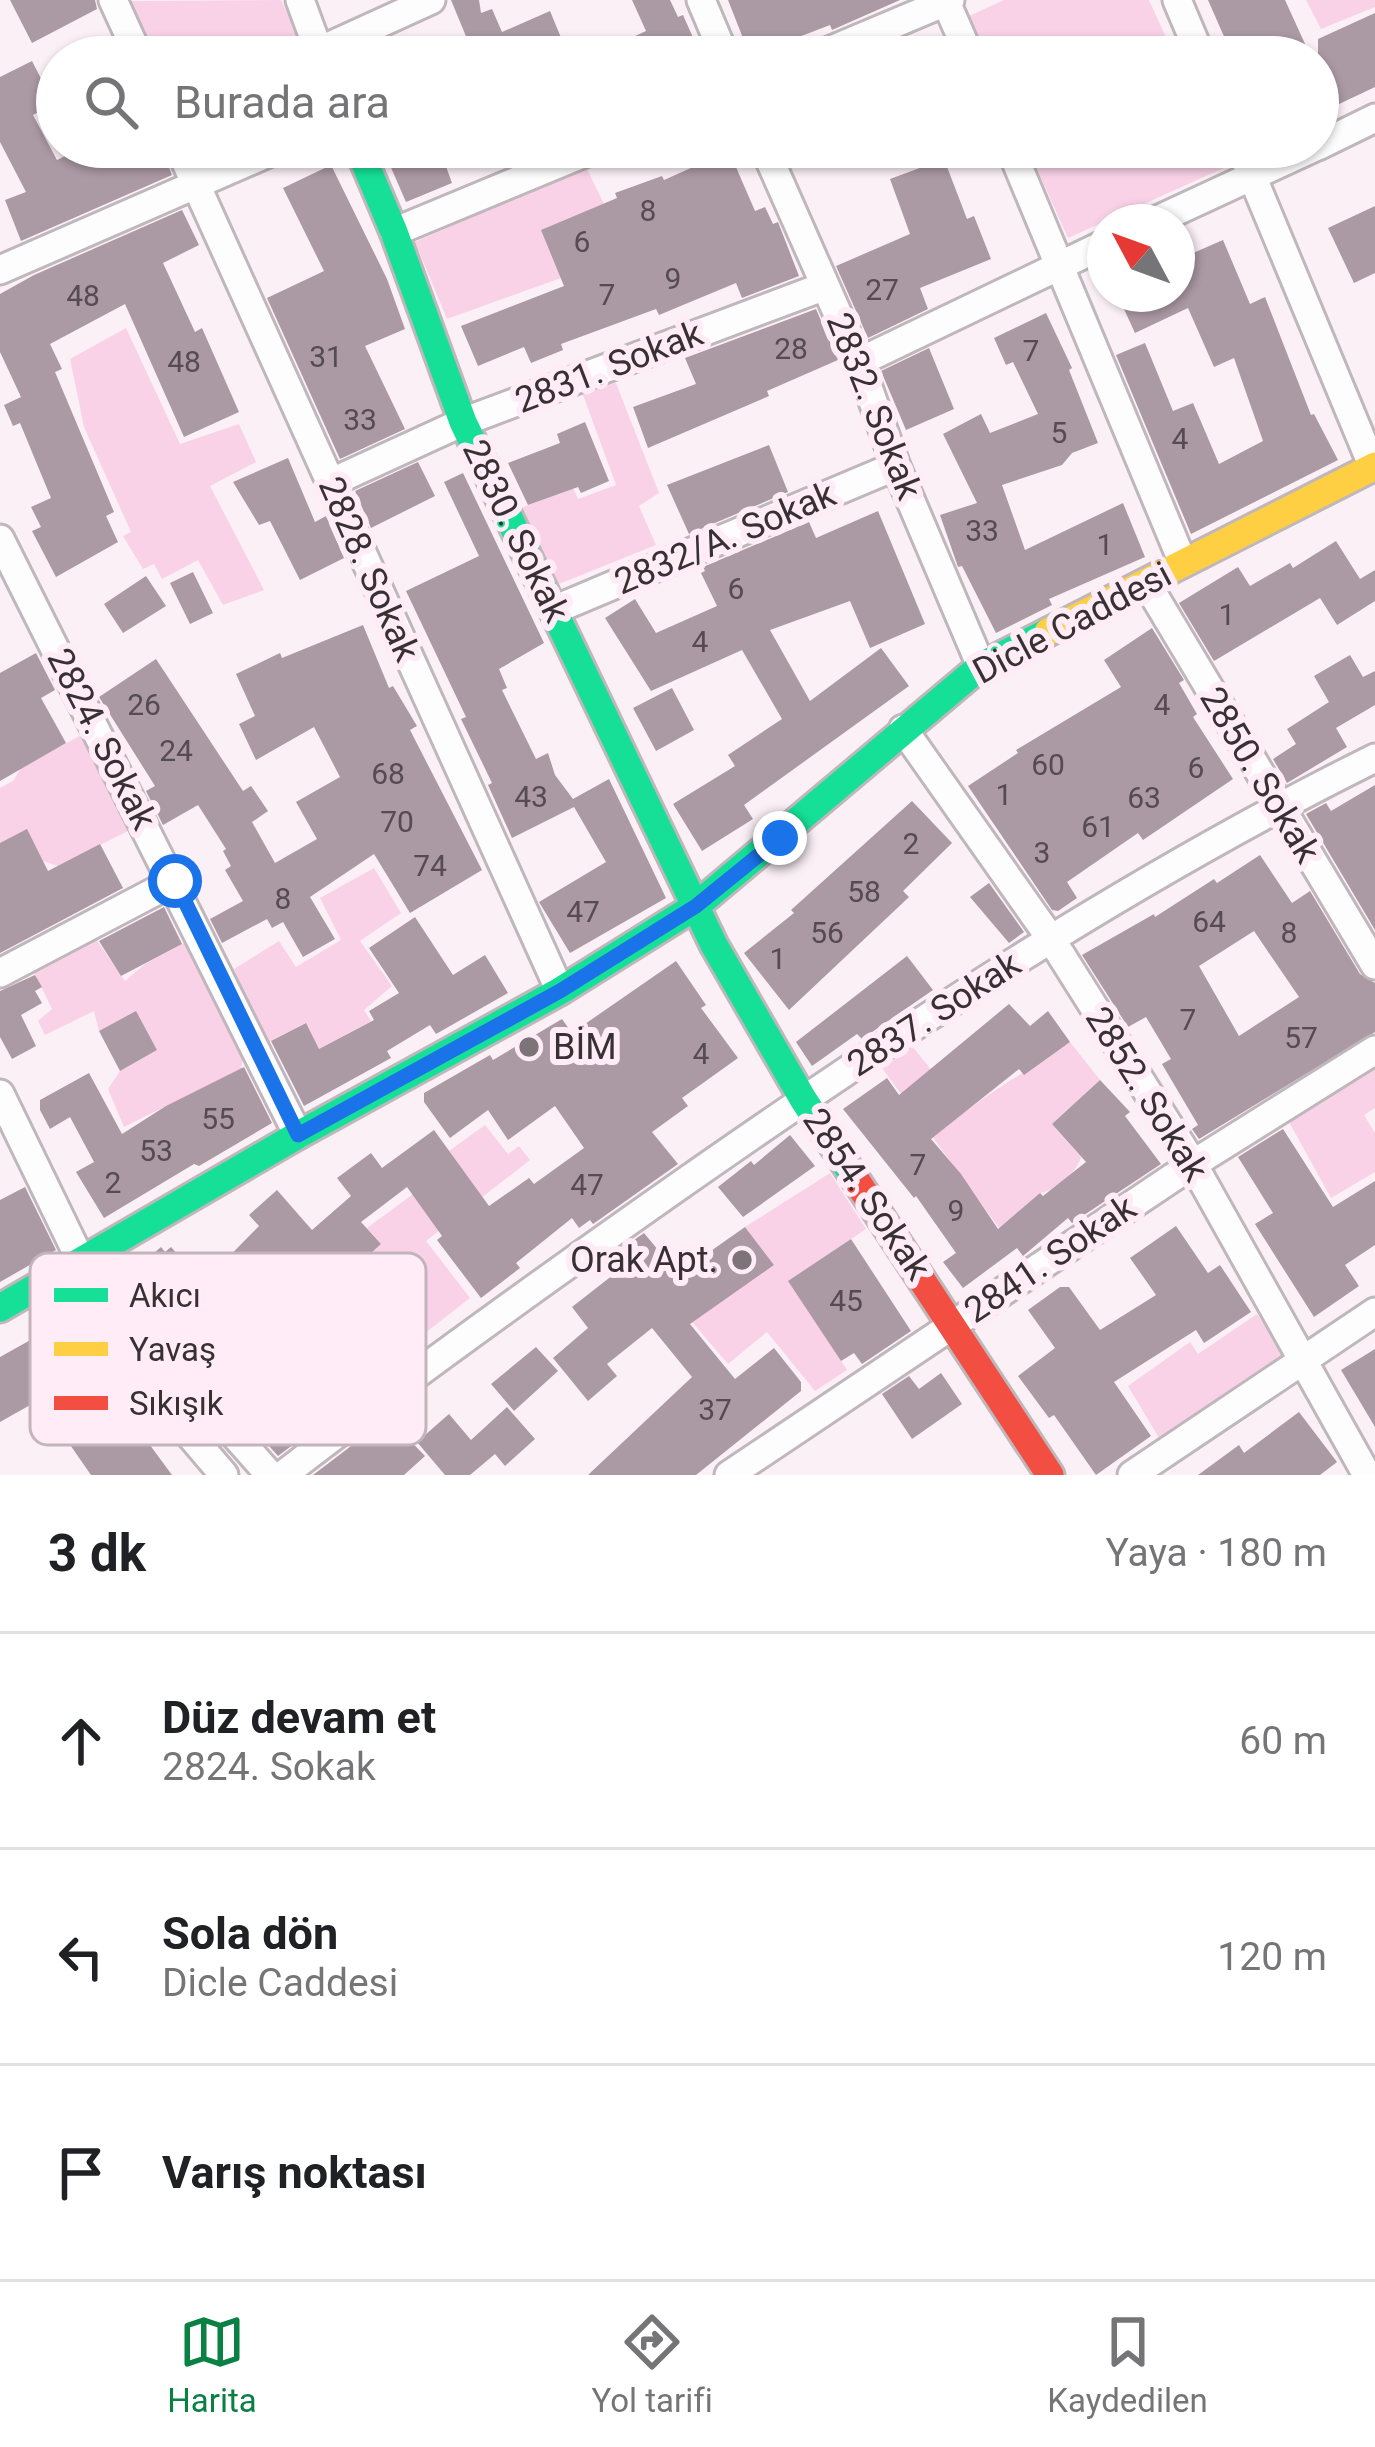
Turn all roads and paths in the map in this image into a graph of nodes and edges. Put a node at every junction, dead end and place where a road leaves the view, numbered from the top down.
1 (112, 0) edge
2 (300, 0) edge
3 (431, 0) edge
4 (701, 0) edge
5 (1177, 0) edge
6 (948, 1) edge
7 (129, 36) edge
8 (313, 36) edge
9 (357, 36) edge
10 (716, 36) edge
11 (865, 36) edge
12 (962, 36) edge
13 (1192, 36) edge
14 (1375, 118) edge
15 (1339, 135) edge
16 (188, 168) edge
17 (236, 168) edge
18 (367, 168) edge
19 (548, 168) edge
20 (773, 168) edge
21 (1019, 168) edge
22 (1249, 168) edge
23 (1272, 168) edge
24 (1253, 177) junction
25 (196, 186) junction
26 (1194, 204) edge
27 (394, 232) junction
28 (1087, 252) edge
29 (4, 258) edge
30 (1061, 263) junction
31 (825, 286) junction
32 (859, 362) junction
33 (463, 422) junction
34 (896, 466) junction
35 (1374, 466) edge
36 (330, 483) junction
37 (0, 538) edge
38 (1183, 563) junction
39 (1147, 584) junction
40 (554, 610) junction
41 (981, 666) junction
42 (903, 729) junction
43 (1375, 758) edge
44 (1279, 806) junction
45 (175, 881) junction
46 (696, 906) junction
47 (1051, 939) junction
48 (1375, 965) edge
49 (0, 973) edge
50 (560, 991) junction
51 (1375, 1050) edge
52 (0, 1094) edge
53 (803, 1099) junction
54 (298, 1135) junction
55 (1193, 1164) junction
56 (77, 1253) edge
57 (96, 1253) edge
58 (30, 1290) edge
59 (0, 1308) edge
60 (1375, 1312) edge
61 (953, 1324) junction
62 (1300, 1360) junction
63 (426, 1364) edge
64 (198, 1445) edge
65 (243, 1445) edge
66 (322, 1445) edge
67 (224, 1475) edge
68 (270, 1475) edge
69 (283, 1475) edge
70 (729, 1475) edge
71 (1050, 1475) edge
72 (1132, 1475) edge
73 (1367, 1475) edge

1 - 7 street
2 - 8 street
3 - 9 street
4 - 10 street
5 - 13 street
6 - 11 street
6 - 12 street
14 - 15 street
16 - 25 street, 2828. Sokak
17 - 25 street
18 - 27 street, 2830. Sokak
19 - 27 street
20 - 31 street, 2832. Sokak
21 - 30 street
22 - 24 street
23 - 24 street
24 - 26 street
24 - 35 street
25 - 29 street
25 - 36 street, 2828. Sokak
27 - 33 street, 2830. Sokak
28 - 30 street
30 - 32 street
30 - 38 street
31 - 32 street, 2832. Sokak
31 - 33 street, 2831. Sokak
32 - 34 street, 2832. Sokak
33 - 36 street, 2831. Sokak
33 - 40 street, 2830. Sokak
34 - 40 street, 2832/A. Sokak
34 - 41 street, 2832. Sokak
35 - 38 street, Dicle Caddesi
36 - 50 street, 2828. Sokak
37 - 45 street, 2824. Sokak
38 - 39 street, Dicle Caddesi
39 - 41 street, Dicle Caddesi
39 - 44 street, 2850. Sokak
40 - 46 street, 2830. Sokak
41 - 42 street, Dicle Caddesi
42 - 46 street, Dicle Caddesi
42 - 47 street, 2852. Sokak
43 - 44 street, 2837. Sokak
44 - 47 street, 2837. Sokak
44 - 48 street, 2850. Sokak
45 - 49 street
45 - 54 street, 2824. Sokak
46 - 50 street, Dicle Caddesi
46 - 53 street, 2854. Sokak
47 - 53 street, 2837. Sokak
47 - 55 street, 2852. Sokak
50 - 54 street, Dicle Caddesi
51 - 55 street, 2841. Sokak
52 - 56 street
53 - 61 street, 2854. Sokak
53 - 63 street, 2837. Sokak
54 - 57 street, Dicle Caddesi
55 - 61 street, 2841. Sokak
55 - 62 street, 2852. Sokak
58 - 59 street, Dicle Caddesi
60 - 62 street
61 - 70 street, 2841. Sokak
61 - 71 street, 2854. Sokak
62 - 72 street
62 - 73 street, 2852. Sokak
64 - 67 street
65 - 68 street
66 - 69 street, 2837. Sokak

